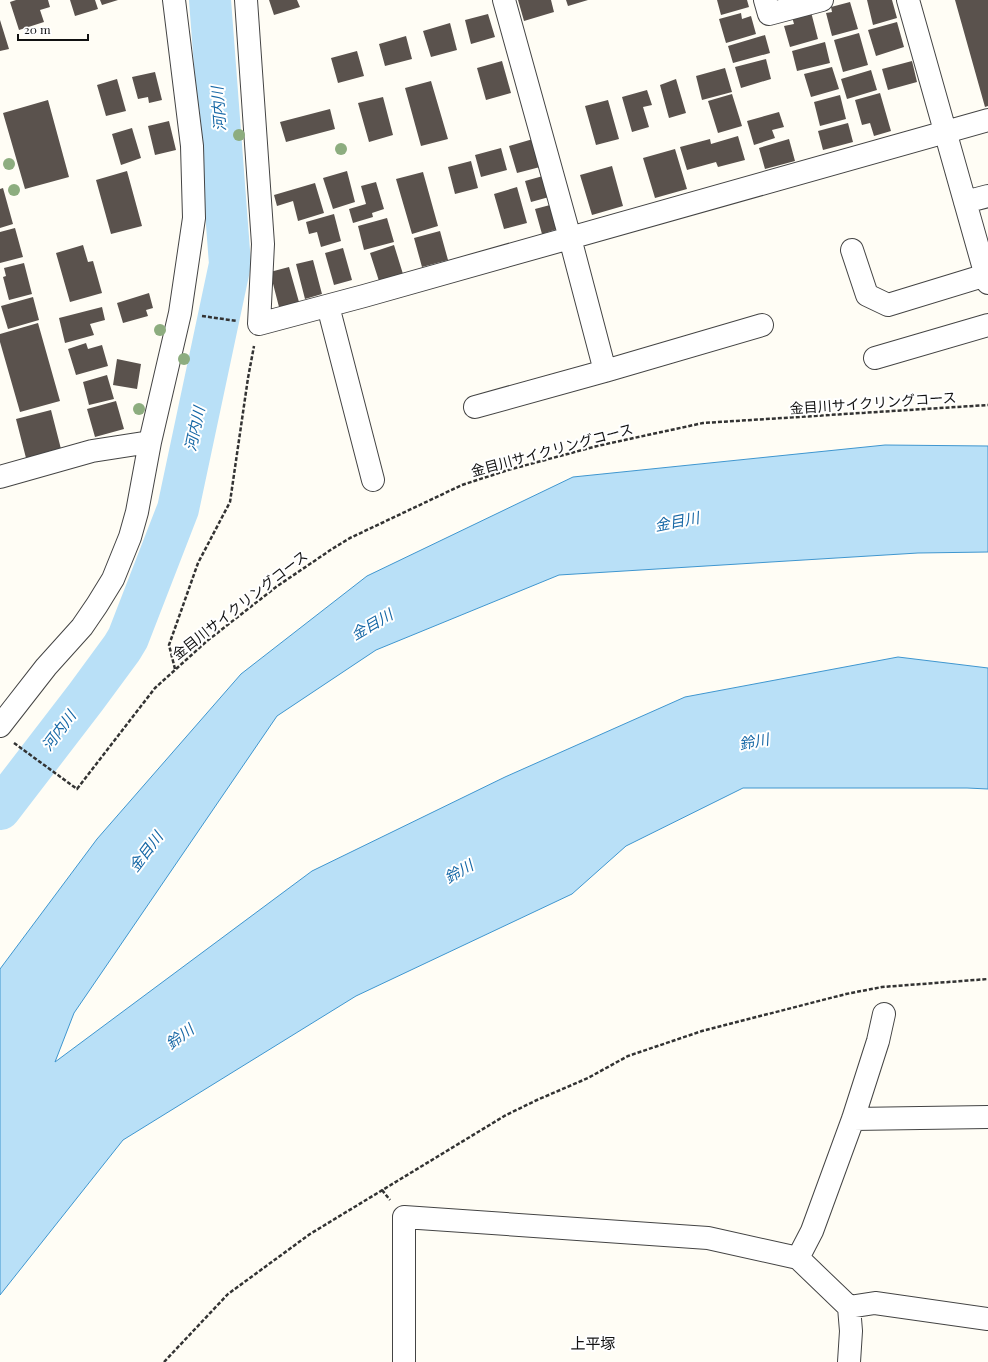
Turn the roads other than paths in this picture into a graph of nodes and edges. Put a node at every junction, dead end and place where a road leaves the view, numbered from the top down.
1 (174, 0) edge
2 (246, 0) edge
3 (504, 0) edge
4 (765, 0) edge
5 (822, 0) edge
6 (908, 0) edge
7 (988, 120) edge
8 (945, 133) junction
9 (988, 196) edge
10 (965, 202) junction
11 (570, 238) junction
12 (983, 246) edge
13 (852, 250) dead end
14 (987, 279) edge
15 (328, 306) junction
16 (762, 325) dead end
17 (988, 326) edge
18 (875, 358) dead end
19 (605, 371) junction
20 (475, 406) dead end
21 (150, 442) junction
22 (0, 477) edge
23 (373, 480) dead end
24 (46, 668) junction
25 (0, 704) edge
26 (5, 733) edge
27 (884, 1014) dead end
28 (988, 1117) edge
29 (853, 1119) junction
30 (798, 1258) junction
31 (849, 1307) junction
32 (988, 1319) edge
33 (404, 1362) edge
34 (849, 1362) edge

1 - 21 street
2 - 15 street
3 - 11 street
4 - 5 street
6 - 8 street
7 - 8 street
8 - 10 street
8 - 11 street
9 - 10 street
10 - 12 street
11 - 15 street
11 - 19 street
12 - 14 street
13 - 14 street
15 - 23 street
16 - 19 street
17 - 18 street
19 - 20 street
21 - 22 street
21 - 24 street
24 - 25 street
24 - 26 street
27 - 29 street
28 - 29 street
29 - 30 street
30 - 31 street
30 - 33 street
31 - 32 street
31 - 34 street

